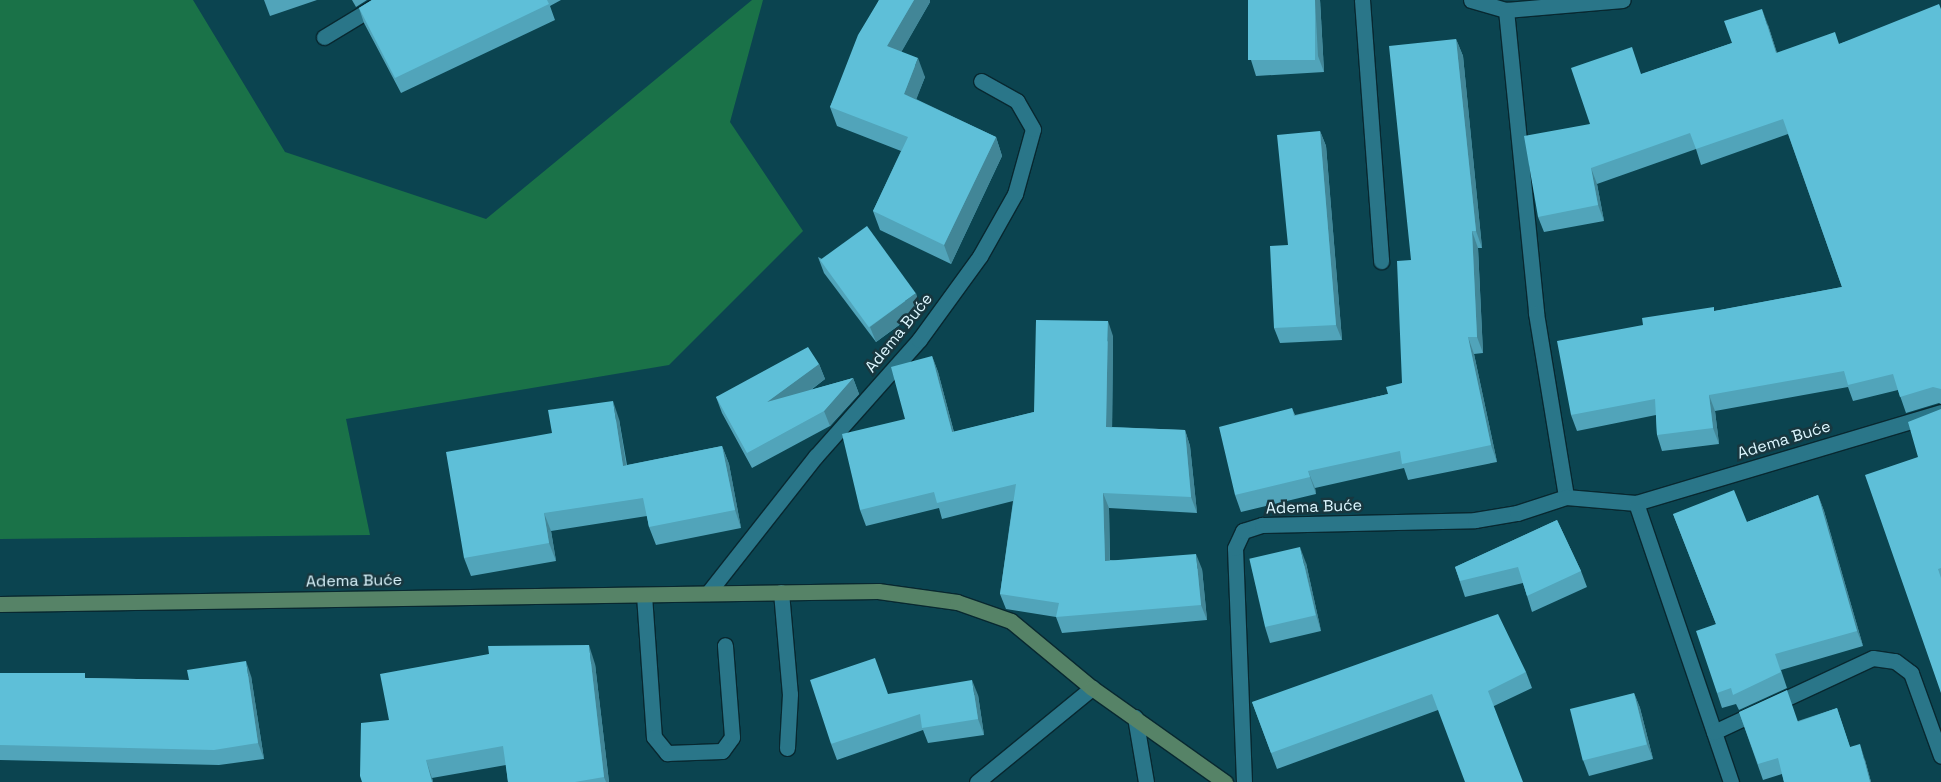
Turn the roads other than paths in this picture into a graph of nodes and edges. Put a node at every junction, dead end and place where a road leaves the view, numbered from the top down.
1 (385, 0) edge
2 (1362, 0) edge
3 (1471, 0) edge
4 (1623, 0) edge
5 (1506, 10) junction
6 (324, 37) dead end
7 (981, 81) dead end
8 (1381, 260) dead end
9 (1941, 412) edge
10 (1566, 496) junction
11 (1636, 502) junction
12 (781, 592) junction
13 (708, 594) junction
14 (644, 596) junction
15 (0, 604) edge
16 (725, 645) dead end
17 (1092, 688) junction
18 (1135, 716) junction
19 (1714, 732) junction
20 (787, 748) dead end
21 (1941, 756) edge
22 (978, 782) edge
23 (1146, 782) edge
24 (1225, 782) edge
25 (1244, 782) edge
26 (1731, 782) edge

1 - 6 street
2 - 8 street
3 - 5 street
4 - 5 street
5 - 10 street
7 - 13 street, Adema Buće
9 - 11 street, Adema Buće
10 - 11 street, Adema Buće
10 - 25 street, Adema Buće
11 - 19 street
12 - 13 street, Adema Buće
12 - 17 street, Adema Buće
12 - 20 street
13 - 14 street, Adema Buće
14 - 15 street, Adema Buće
14 - 16 street
17 - 18 street, Adema Buće
17 - 22 street
18 - 23 street
18 - 24 street, Adema Buće
19 - 21 street
19 - 26 street

